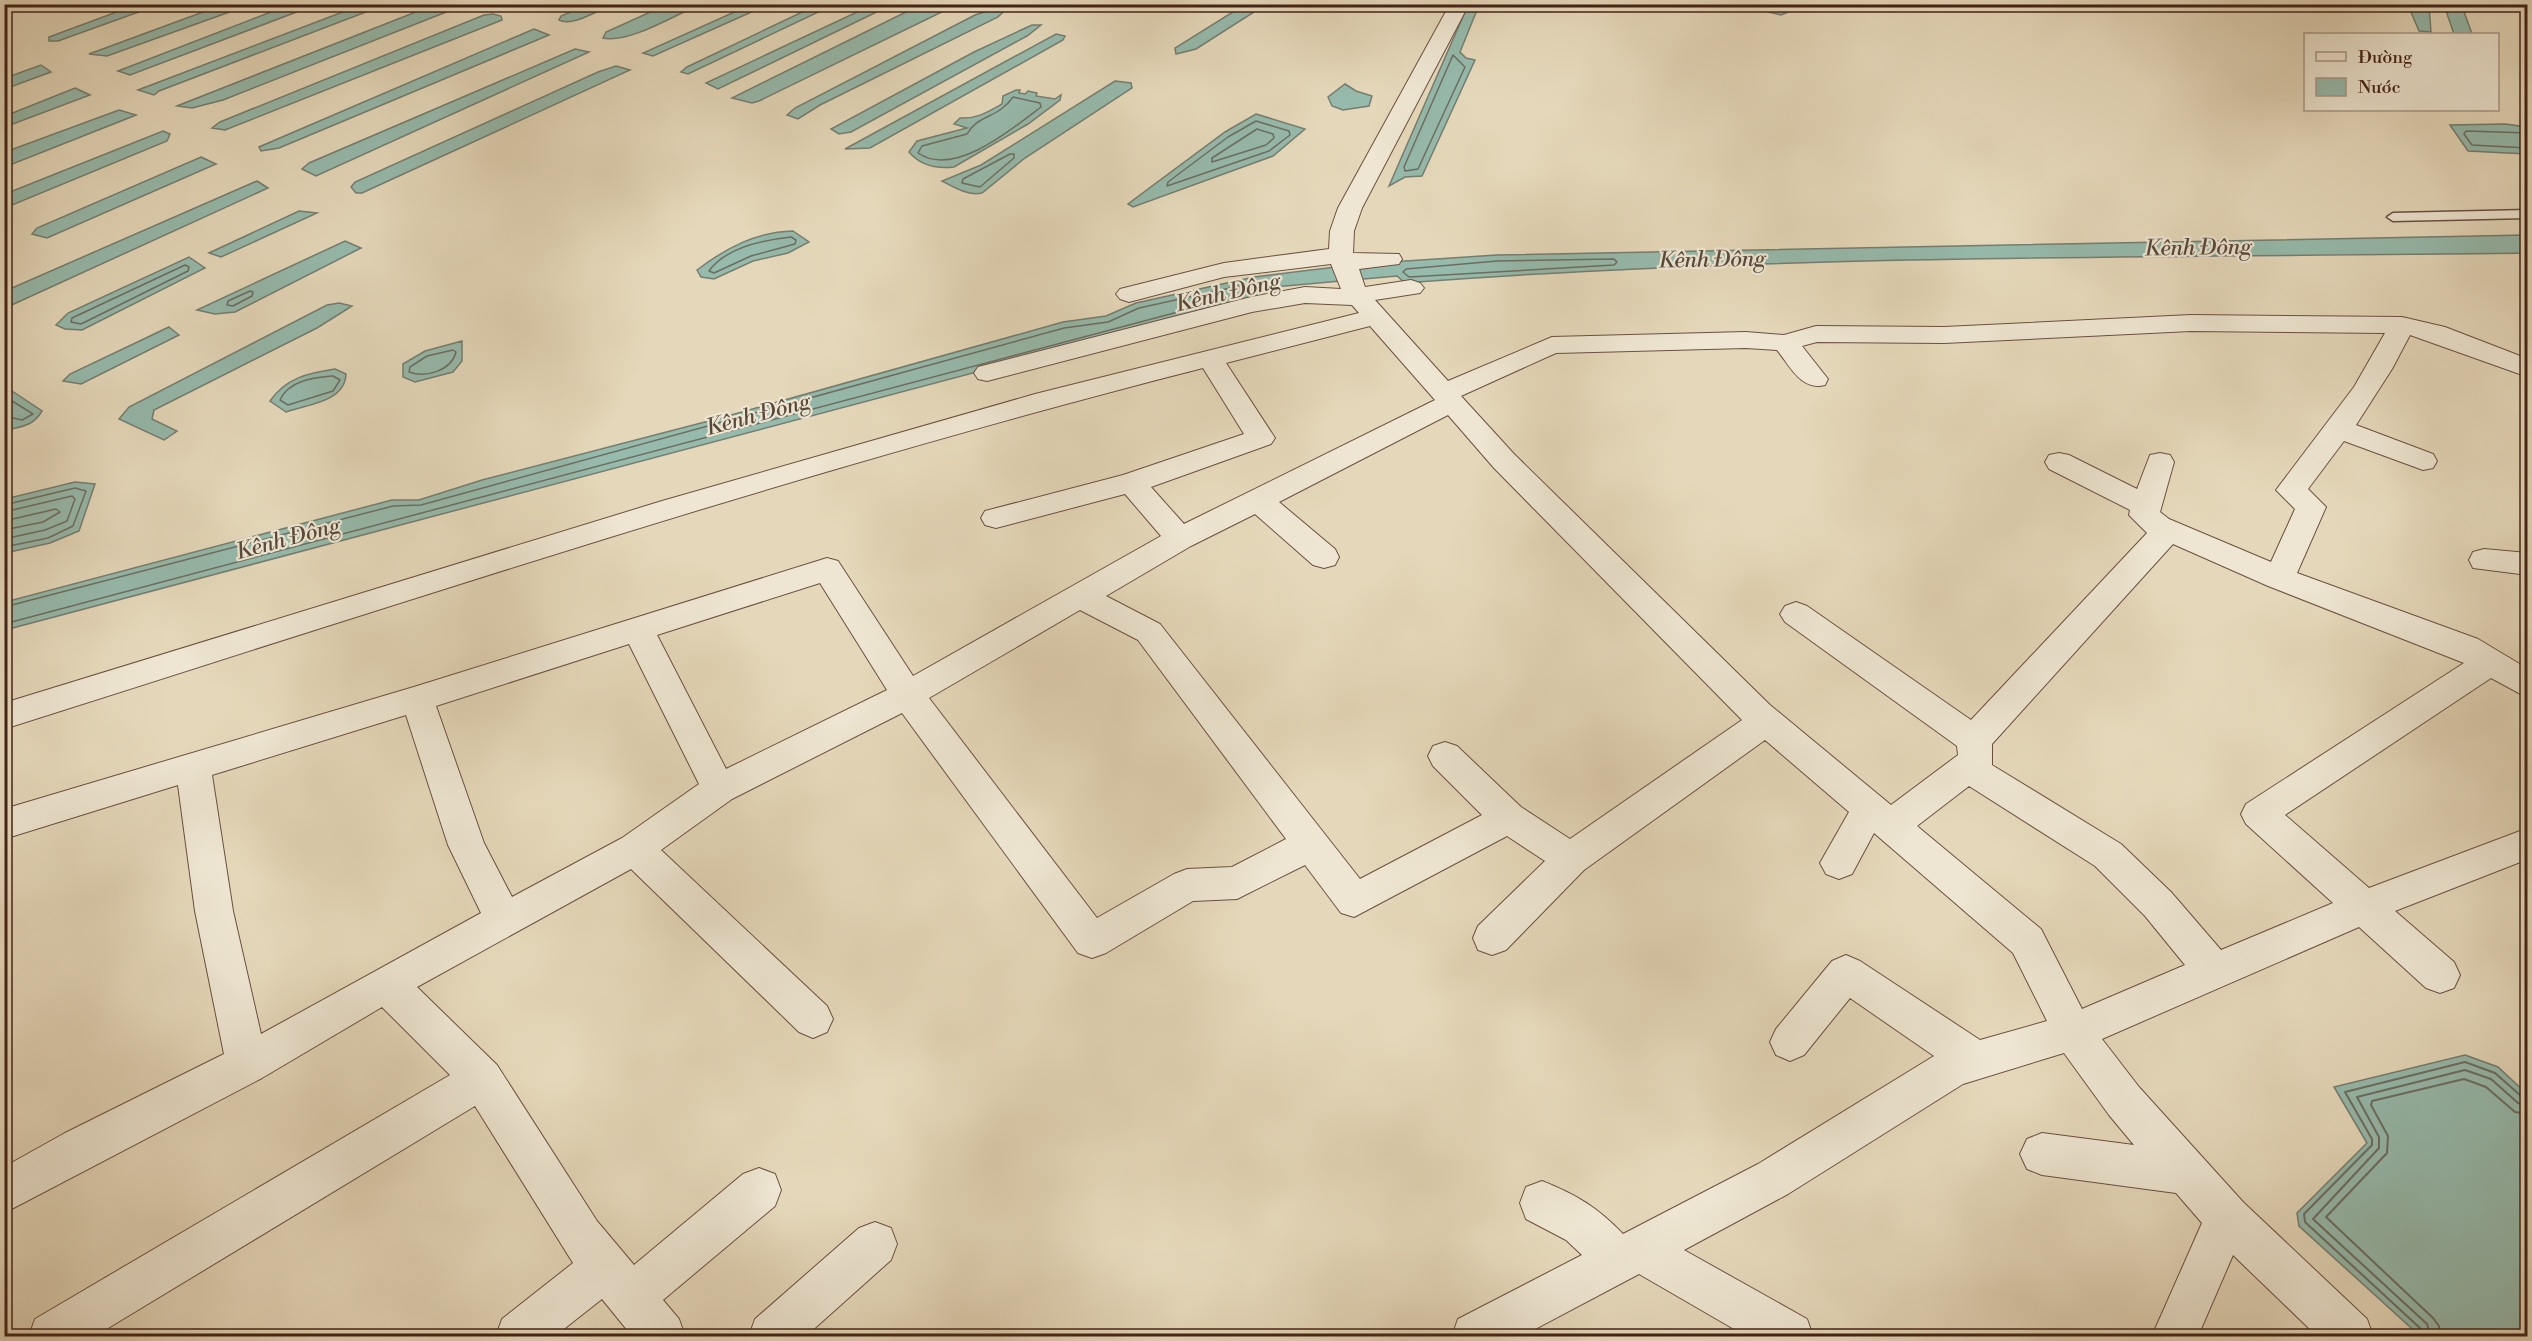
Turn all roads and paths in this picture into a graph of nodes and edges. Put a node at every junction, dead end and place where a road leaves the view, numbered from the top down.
1 (1460, 4) edge
2 (2528, 214) edge
3 (2393, 217) dead end
4 (1342, 259) junction
5 (1390, 259) dead end
6 (1411, 288) dead end
7 (1129, 294) dead end
8 (1362, 300) junction
9 (2402, 325) junction
10 (1785, 344) junction
11 (1210, 358) junction
12 (2528, 369) edge
13 (987, 373) dead end
14 (1815, 380) dead end
15 (1448, 397) junction
16 (2340, 429) junction
17 (2423, 461) dead end
18 (2059, 462) dead end
19 (2160, 462) dead end
20 (1131, 483) junction
21 (1258, 500) junction
22 (2146, 506) junction
23 (996, 518) dead end
24 (2168, 530) junction
25 (1180, 539) junction
26 (1324, 556) dead end
27 (2484, 560) dead end
28 (2528, 564) edge
29 (2278, 578) junction
30 (1079, 596) junction
31 (1796, 614) dead end
32 (637, 628) junction
33 (2489, 663) junction
34 (2528, 685) edge
35 (907, 695) junction
36 (417, 699) junction
37 (4, 716) edge
38 (1766, 721) junction
39 (1970, 753) junction
40 (1445, 756) dead end
41 (193, 765) junction
42 (719, 789) junction
43 (1508, 818) junction
44 (1882, 818) junction
45 (4, 825) edge
46 (2528, 843) edge
47 (1311, 844) junction
48 (635, 849) junction
49 (1571, 859) junction
50 (1839, 863) dead end
51 (2364, 907) junction
52 (504, 920) junction
53 (1492, 938) dead end
54 (2216, 970) junction
55 (2440, 975) dead end
56 (386, 984) junction
57 (813, 1019) dead end
58 (2073, 1032) junction
59 (1790, 1042) dead end
60 (1976, 1061) junction
61 (247, 1064) junction
62 (482, 1079) junction
63 (2042, 1154) dead end
64 (2188, 1173) junction
65 (759, 1190) dead end
66 (4, 1191) edge
67 (1542, 1203) dead end
68 (2227, 1218) junction
69 (875, 1244) dead end
70 (1630, 1255) junction
71 (605, 1267) junction
72 (52, 1336) edge
73 (519, 1336) edge
74 (662, 1336) edge
75 (772, 1336) edge
76 (1475, 1336) edge
77 (1790, 1336) edge
78 (2175, 1336) edge
79 (2350, 1336) edge

1 - 4 street
2 - 3 lane
4 - 5 street
4 - 7 street
4 - 8 street
6 - 8 street
8 - 11 street
8 - 13 street
8 - 15 street
9 - 10 street
9 - 12 street
9 - 16 street
10 - 14 street
10 - 15 street
11 - 20 street
11 - 37 street
15 - 21 street
15 - 38 street
16 - 17 street
16 - 29 street
18 - 22 street
19 - 22 street
20 - 23 street
20 - 25 street
21 - 25 street
21 - 26 street
22 - 24 street
24 - 29 street
24 - 39 street
25 - 30 street
27 - 28 street
29 - 33 street
30 - 35 street
30 - 47 street
31 - 39 street
32 - 35 street
32 - 36 street
32 - 42 street
33 - 34 street
33 - 51 street
35 - 42 street
35 - 47 street
36 - 41 street
36 - 52 street
38 - 44 street
38 - 49 street
39 - 44 street
39 - 54 street
40 - 43 street
41 - 45 street
41 - 61 street
42 - 48 street
43 - 47 street
43 - 49 street
44 - 50 street
44 - 58 street
46 - 51 street
48 - 52 street
48 - 57 street
49 - 53 street
51 - 54 street
51 - 55 street
52 - 56 street
54 - 58 street
56 - 61 street
56 - 62 street
58 - 60 street
58 - 64 street
59 - 60 street
60 - 70 street
61 - 66 street
62 - 71 street
62 - 72 street
63 - 64 street
64 - 68 street
65 - 71 street
67 - 70 street
68 - 78 street
68 - 79 street
69 - 75 street
70 - 76 street
70 - 77 street
71 - 73 street
71 - 74 street

